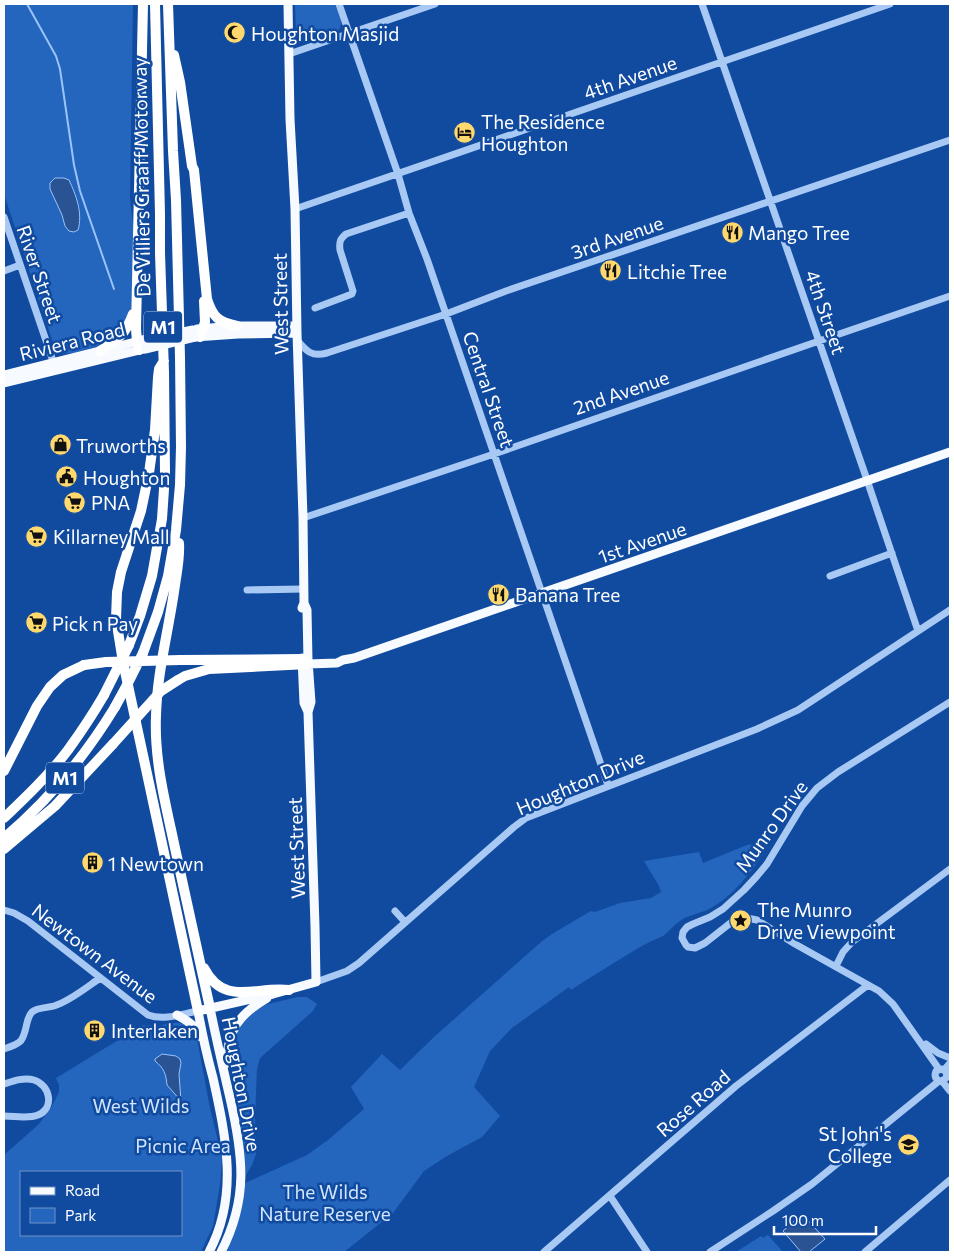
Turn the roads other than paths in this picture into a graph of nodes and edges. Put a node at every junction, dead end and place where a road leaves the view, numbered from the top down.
1 (142, 4) edge
2 (155, 4) edge
3 (168, 4) edge
4 (288, 4) edge
5 (339, 4) edge
6 (435, 4) edge
7 (702, 4) edge
8 (890, 4) edge
9 (349, 34) junction
10 (169, 43) junction
11 (289, 54) junction
12 (722, 62) junction
13 (950, 140) edge
14 (192, 166) junction
15 (398, 174) junction
16 (771, 202) junction
17 (295, 209) junction
18 (410, 213) junction
19 (4, 217) edge
20 (20, 265) junction
21 (4, 271) edge
22 (950, 296) edge
23 (137, 302) junction
24 (316, 308) dead end
25 (446, 314) junction
26 (237, 326) junction
27 (198, 333) junction
28 (297, 333) junction
29 (819, 341) junction
30 (141, 345) junction
31 (100, 351) junction
32 (164, 361) junction
33 (55, 366) junction
34 (4, 375) edge
35 (4, 383) edge
36 (950, 452) edge
37 (494, 454) junction
38 (868, 481) junction
39 (303, 518) junction
40 (176, 530) junction
41 (892, 553) junction
42 (830, 576) dead end
43 (303, 589) junction
44 (247, 590) dead end
45 (542, 593) junction
46 (950, 610) edge
47 (918, 631) junction
48 (305, 661) junction
49 (950, 702) edge
50 (4, 771) edge
51 (608, 786) junction
52 (4, 818) edge
53 (4, 838) edge
54 (4, 849) edge
55 (950, 869) edge
56 (4, 910) edge
57 (395, 911) dead end
58 (404, 922) junction
59 (199, 958) junction
60 (836, 966) junction
61 (100, 978) junction
62 (316, 982) junction
63 (868, 985) junction
64 (289, 990) junction
65 (274, 994) junction
66 (210, 1008) junction
67 (198, 1011) junction
68 (178, 1016) junction
69 (914, 1034) junction
70 (4, 1049) edge
71 (206, 1049) junction
72 (950, 1058) edge
73 (950, 1063) edge
74 (225, 1073) junction
75 (943, 1076) edge
76 (4, 1084) edge
77 (950, 1091) edge
78 (4, 1116) edge
79 (950, 1180) edge
80 (610, 1196) junction
81 (209, 1252) edge
82 (221, 1252) edge
83 (544, 1252) edge
84 (647, 1252) edge
85 (710, 1252) edge
86 (865, 1252) edge

1 - 23 highway
2 - 32 highway, De Villiers Graaff Motorway / M1
3 - 10 highway, M1
4 - 11 main road, West Street
5 - 9 street, Central Street
6 - 9 street
7 - 12 street, 4th Street
8 - 12 street, 4th Avenue
9 - 11 street
9 - 15 street, Central Street
10 - 14 highway
10 - 40 highway, M1
11 - 17 main road, West Street
12 - 15 street, 4th Avenue
12 - 16 street, 4th Street
13 - 16 street, 3rd Avenue
14 - 26 highway
14 - 27 highway
15 - 17 street, 4th Avenue
15 - 18 street, Central Street
16 - 25 street, 3rd Avenue
16 - 29 street, 4th Street
17 - 28 main road, West Street
18 - 24 street
18 - 25 street, Central Street
19 - 20 street, River Street
20 - 21 street
20 - 33 street, River Street
22 - 29 street, 2nd Avenue
23 - 30 highway
23 - 31 highway
25 - 28 street, 3rd Avenue
25 - 37 street, Central Street
26 - 27 main road, Riviera Road
26 - 28 main road, Riviera Road
27 - 28 main road, Riviera Road
27 - 30 main road, Riviera Road, bridge
28 - 39 main road, West Street
29 - 37 street, 2nd Avenue
29 - 38 street, 4th Street
30 - 31 main road, Riviera Road
30 - 33 main road, Riviera Road
31 - 33 main road, Riviera Road
32 - 52 highway, De Villiers Graaff Motorway / M1, bridge
32 - 67 highway
33 - 34 main road, Riviera Road
33 - 35 main road, Riviera Road
36 - 38 main road, 1st Avenue
37 - 39 street, 2nd Avenue
37 - 45 street, Central Street
38 - 41 street, 4th Street
38 - 45 main road, 1st Avenue
39 - 43 main road, West Street
40 - 53 highway, M1, bridge
40 - 59 highway
41 - 42 street
41 - 47 street, 4th Street
43 - 44 street
43 - 48 main road, West Street
45 - 48 main road, 1st Avenue
45 - 51 street, Central Street
46 - 47 street, Houghton Drive
47 - 51 street, Houghton Drive
48 - 50 highway, bridge
48 - 54 highway, bridge
48 - 62 main road, West Street
49 - 60 street, Munro Drive
51 - 58 street, Houghton Drive
55 - 60 street
56 - 61 street, Newtown Avenue
57 - 58 street
58 - 62 street, Houghton Drive
59 - 64 highway
59 - 66 highway
60 - 63 street, Munro Drive
61 - 68 street, Newtown Avenue
61 - 70 street
62 - 64 main road, Houghton Drive
63 - 69 street, Munro Drive
63 - 80 street, Rose Road
64 - 65 main road, Houghton Drive
65 - 66 main road, Houghton Drive
65 - 74 main road
66 - 67 main road, Houghton Drive
66 - 74 main road, Houghton Drive
67 - 68 street, Newtown Avenue
67 - 71 main road, Houghton Drive
68 - 71 main road
69 - 72 street
69 - 75 street
71 - 81 main road, Houghton Drive
73 - 75 street
74 - 82 main road, Houghton Drive
75 - 77 street
75 - 85 street
76 - 78 street
79 - 86 street
80 - 83 street, Rose Road
80 - 84 street

